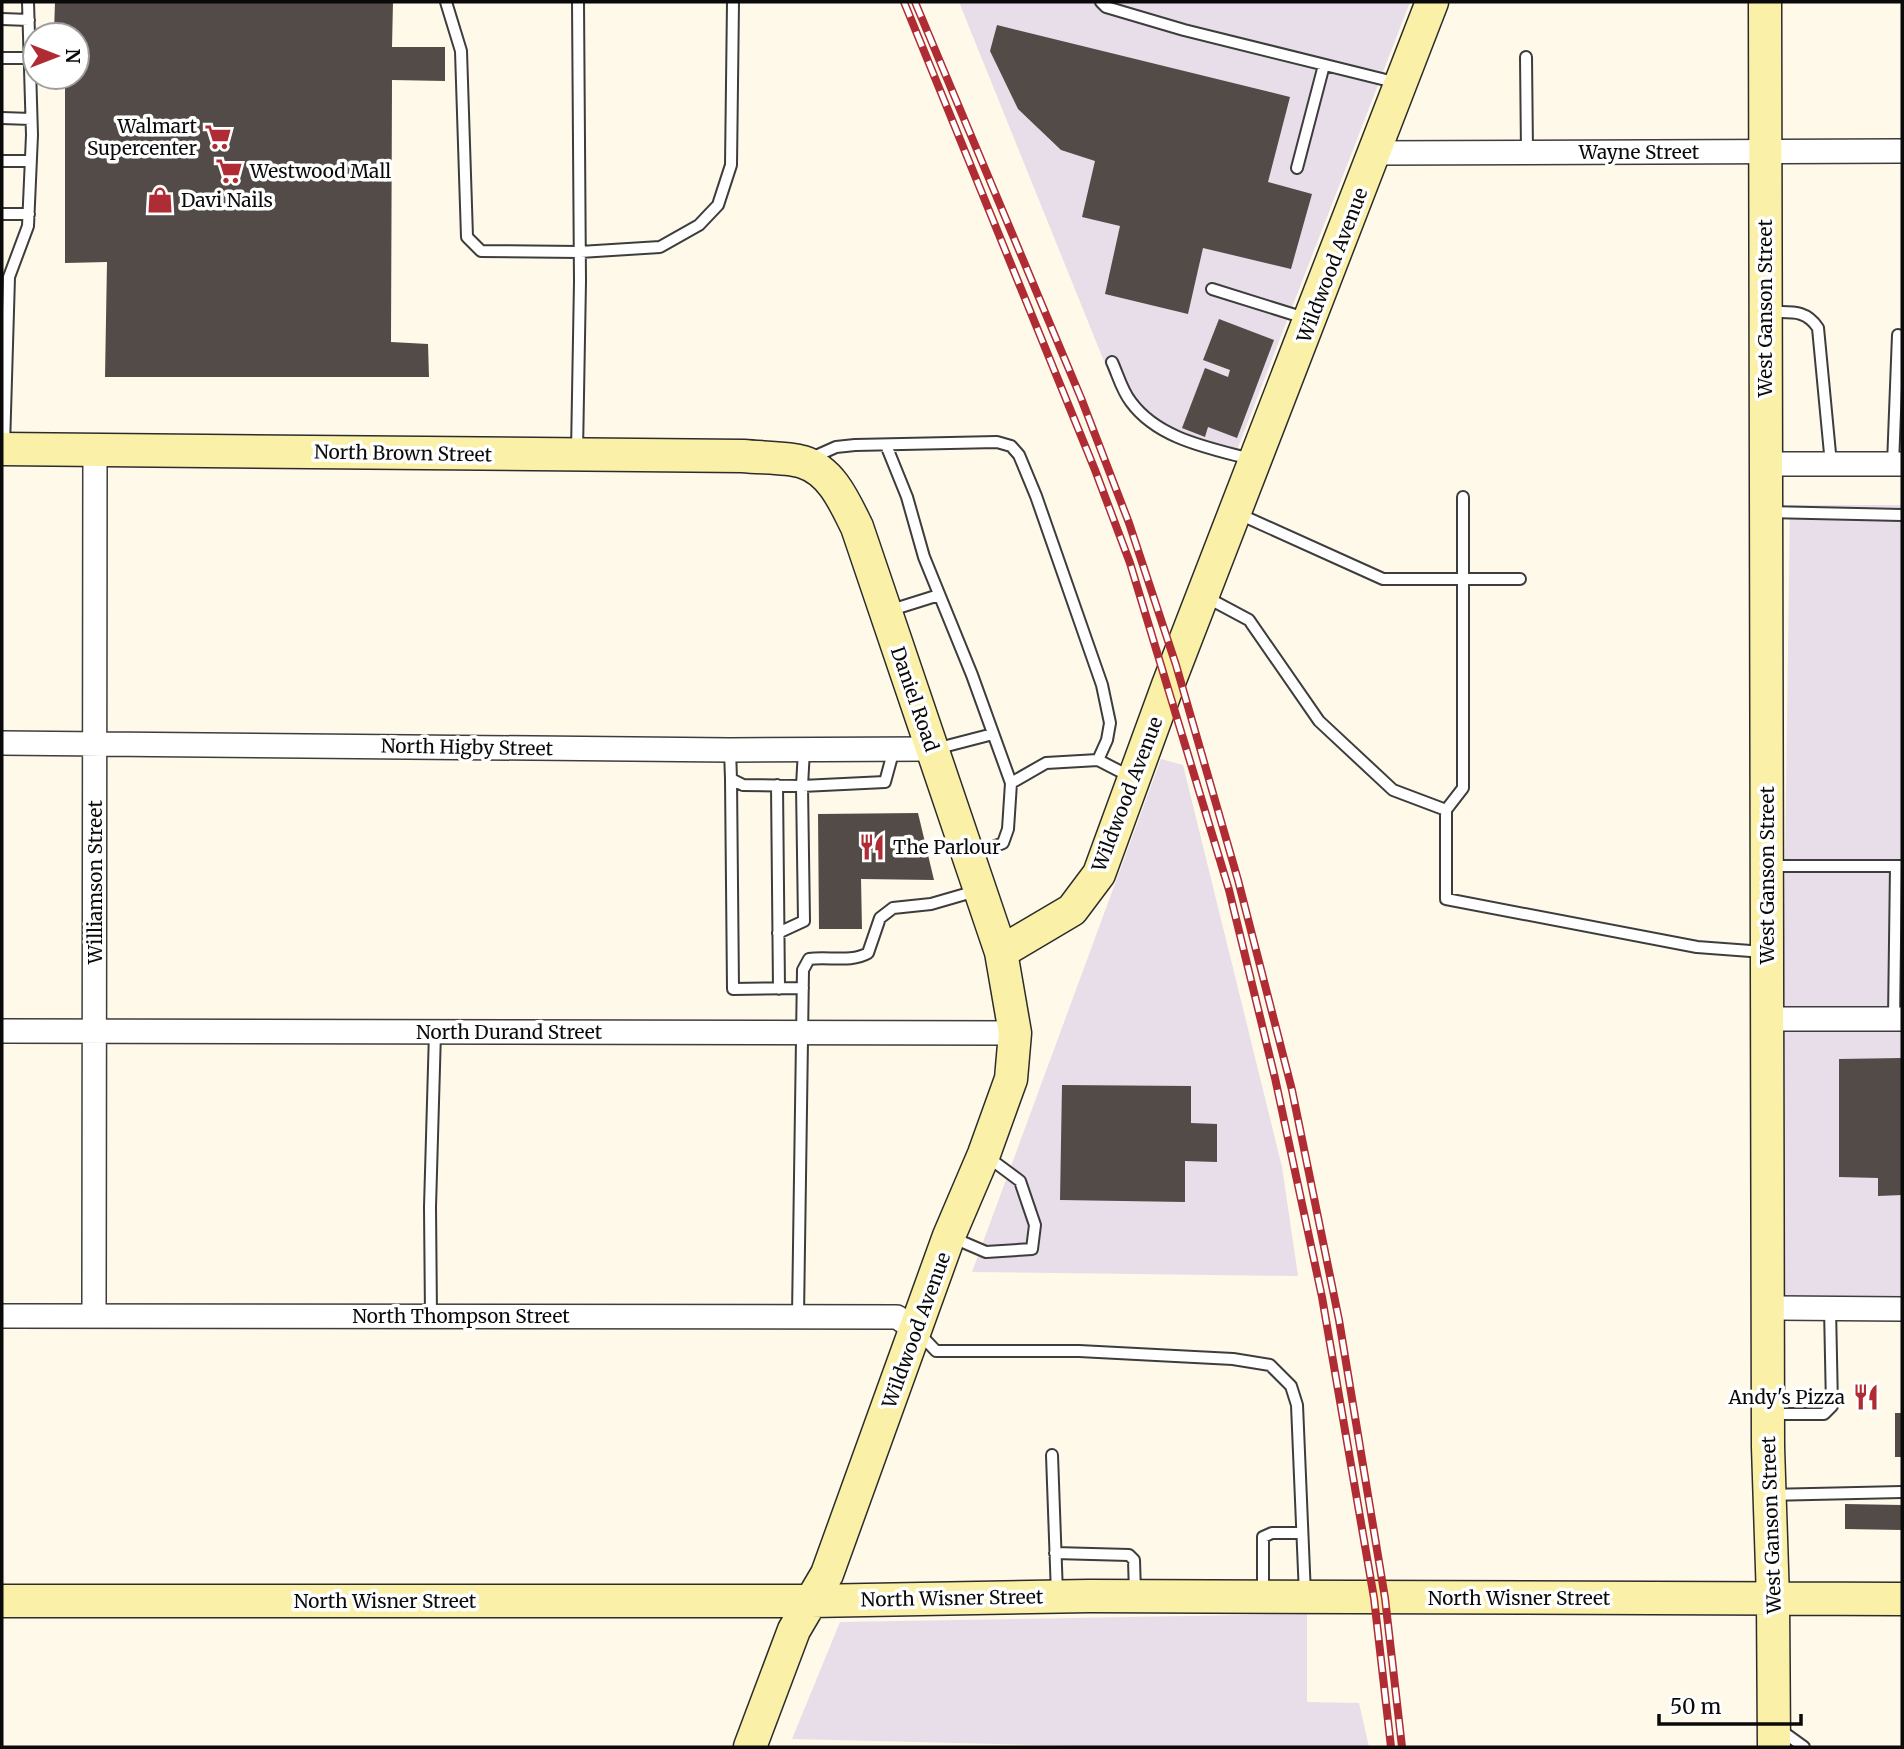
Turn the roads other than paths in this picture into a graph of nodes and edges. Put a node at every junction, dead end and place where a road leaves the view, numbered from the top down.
1 (28, 2) edge
2 (446, 2) edge
3 (578, 2) edge
4 (733, 2) edge
5 (1101, 2) edge
6 (1432, 2) edge
7 (1765, 2) edge
8 (2, 19) edge
9 (29, 20) joint
10 (1526, 57) dead end
11 (2, 58) edge
12 (21, 58) edge
13 (1324, 65) junction
14 (1401, 83) junction
15 (30, 91) edge
16 (2, 118) edge
17 (31, 118) junction
18 (1765, 151) junction
19 (1902, 151) edge
20 (1527, 152) junction
21 (1375, 153) junction
22 (2, 161) edge
23 (31, 161) junction
24 (1297, 168) dead end
25 (2, 214) edge
26 (29, 214) junction
27 (580, 252) junction
28 (7, 266) edge
29 (1212, 289) dead end
30 (1766, 312) junction
31 (5, 315) edge
32 (1311, 320) junction
33 (1898, 335) dead end
34 (1112, 362) dead end
35 (886, 444) junction
36 (3, 449) edge
37 (95, 450) junction
38 (577, 455) junction
39 (1256, 461) junction
40 (804, 462) junction
41 (1766, 464) junction
42 (1831, 464) junction
43 (1898, 464) edge
44 (1463, 497) dead end
45 (1766, 512) junction
46 (1236, 513) junction
47 (1902, 515) edge
48 (1463, 579) junction
49 (1520, 579) dead end
50 (939, 595) junction
51 (1204, 596) junction
52 (886, 612) junction
53 (993, 734) junction
54 (2, 743) edge
55 (94, 743) junction
56 (894, 749) junction
57 (932, 749) junction
58 (730, 750) junction
59 (804, 750) junction
60 (1098, 760) junction
61 (1133, 778) junction
62 (731, 779) junction
63 (1011, 783) junction
64 (777, 785) junction
65 (802, 786) junction
66 (1446, 810) junction
67 (968, 856) junction
68 (1767, 866) junction
69 (1899, 866) edge
70 (979, 891) junction
71 (778, 933) junction
72 (1001, 952) junction
73 (1767, 952) junction
74 (803, 988) junction
75 (779, 989) junction
76 (1767, 1019) junction
77 (1898, 1019) edge
78 (2, 1031) edge
79 (95, 1031) junction
80 (435, 1032) junction
81 (804, 1033) junction
82 (1015, 1033) junction
83 (984, 1154) junction
84 (949, 1236) junction
85 (1768, 1308) junction
86 (1830, 1308) junction
87 (1902, 1309) edge
88 (94, 1315) junction
89 (2, 1316) edge
90 (798, 1316) junction
91 (431, 1317) junction
92 (916, 1330) junction
93 (1768, 1414) junction
94 (1052, 1455) dead end
95 (1902, 1492) edge
96 (1770, 1495) junction
97 (1303, 1533) junction
98 (1055, 1553) junction
99 (1057, 1596) junction
100 (1135, 1596) junction
101 (1263, 1597) junction
102 (1305, 1597) junction
103 (1773, 1599) junction
104 (1902, 1599) edge
105 (2, 1601) edge
106 (811, 1601) junction
107 (1774, 1736) edge
108 (750, 1747) edge
109 (1804, 1747) edge

1 - 9 lane
2 - 27 lane
3 - 27 lane
4 - 27 lane
5 - 13 lane
6 - 14 street, Wildwood Avenue
7 - 18 street, West Ganson Street
8 - 9 lane
10 - 20 lane
11 - 12 lane
13 - 14 lane
13 - 24 lane
14 - 21 street, Wildwood Avenue
15 - 17 lane
16 - 17 lane
17 - 23 lane
18 - 19 street, Wayne Street
18 - 20 street, Wayne Street
18 - 30 street, West Ganson Street
20 - 21 street, Wayne Street
21 - 32 street, Wildwood Avenue
22 - 23 lane
23 - 26 lane
25 - 26 lane
26 - 28 lane
27 - 38 lane
28 - 31 lane
29 - 32 lane
30 - 41 street, West Ganson Street
30 - 42 lane
31 - 36 lane
32 - 39 street, Wildwood Avenue
33 - 43 lane
34 - 39 lane
35 - 40 lane
35 - 50 lane
35 - 60 lane
36 - 37 street, North Brown Street
37 - 38 street, North Brown Street
37 - 55 street, Williamson Street
38 - 40 street, North Brown Street
39 - 46 street, Wildwood Avenue
40 - 52 street, Daniel Road
41 - 42 street
41 - 45 street, West Ganson Street
42 - 43 street
44 - 48 lane
45 - 47 lane
45 - 68 street, West Ganson Street
46 - 48 lane
46 - 51 street, Wildwood Avenue
48 - 49 lane
48 - 66 lane
50 - 52 lane
50 - 53 lane
51 - 61 street, Wildwood Avenue
51 - 66 lane
52 - 57 street, Daniel Road
53 - 57 lane
53 - 63 lane
54 - 55 street, North Higby Street
55 - 58 street, North Higby Street
55 - 79 street, Williamson Street
56 - 57 street, North Higby Street
56 - 59 street, North Higby Street
56 - 65 lane
57 - 67 street, Daniel Road
58 - 59 street, North Higby Street
58 - 62 lane
59 - 65 lane
60 - 61 lane
60 - 63 lane
61 - 72 street, Wildwood Avenue
62 - 64 lane
62 - 75 lane
63 - 67 lane
64 - 65 lane
64 - 71 lane
65 - 71 lane
66 - 73 lane
67 - 70 street, Daniel Road
68 - 69 lane
68 - 73 street, West Ganson Street
69 - 77 lane
70 - 72 street, Daniel Road
70 - 74 lane
71 - 75 lane
72 - 82 street, Wildwood Avenue
73 - 76 street, West Ganson Street
74 - 75 lane
74 - 81 lane
76 - 77 street
76 - 85 street, West Ganson Street
78 - 79 street, North Durand Street
79 - 80 street, North Durand Street
79 - 88 street, Williamson Street
80 - 81 street, North Durand Street
80 - 91 lane
81 - 82 street, North Durand Street
81 - 90 lane
82 - 83 street, Wildwood Avenue
83 - 84 street, Wildwood Avenue
83 - 84 lane
84 - 92 street, Wildwood Avenue
85 - 86 street
85 - 93 street, West Ganson Street
86 - 87 street
86 - 93 lane
88 - 89 street, North Thompson Street
88 - 91 street, North Thompson Street
90 - 91 street, North Thompson Street
90 - 92 street, North Thompson Street
92 - 97 lane
92 - 106 street, Wildwood Avenue
93 - 96 street, West Ganson Street
94 - 98 lane
95 - 96 lane
96 - 103 street, West Ganson Street
97 - 101 lane
97 - 102 lane
98 - 99 lane
98 - 100 lane
99 - 100 street, North Wisner Street
99 - 106 street, North Wisner Street
100 - 101 street, North Wisner Street
101 - 102 street, North Wisner Street
102 - 103 street, North Wisner Street
103 - 104 street, North Wisner Street
103 - 107 street, West Ganson Street
105 - 106 street, North Wisner Street
106 - 108 street, Wildwood Avenue
107 - 109 lane

